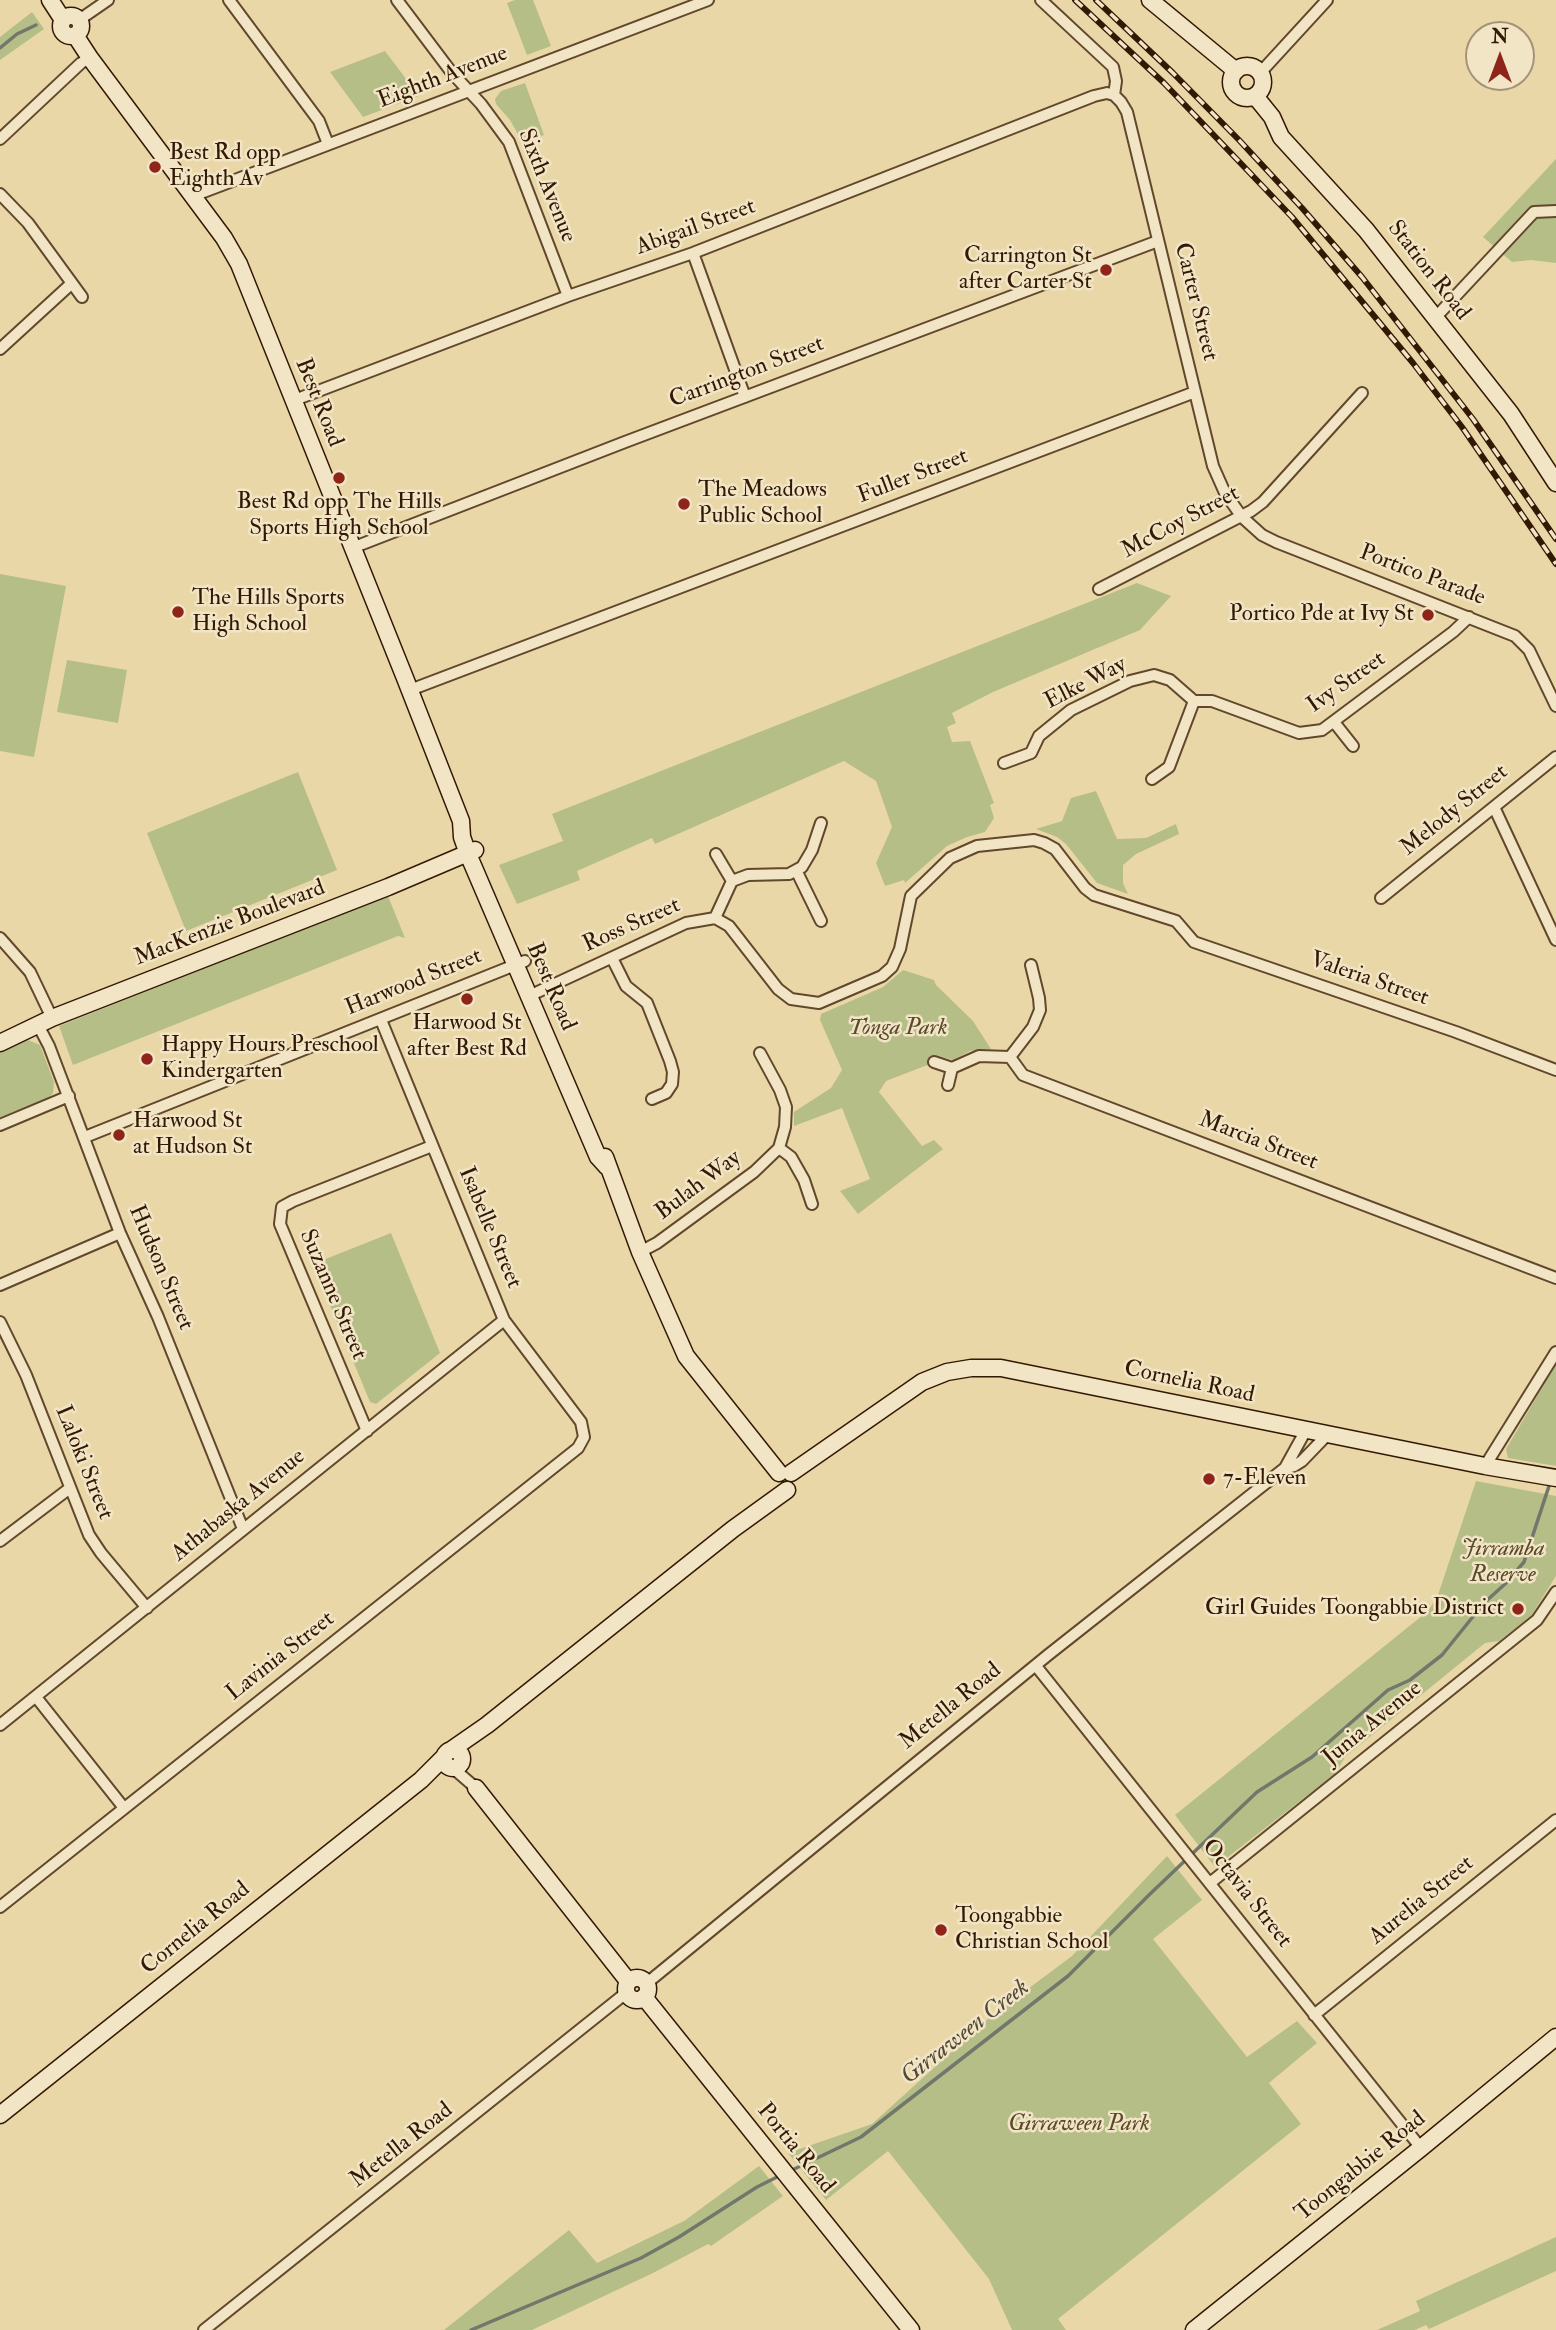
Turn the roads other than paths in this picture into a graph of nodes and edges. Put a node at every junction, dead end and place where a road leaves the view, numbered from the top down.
1 (50, 0) edge
2 (108, 0) edge
3 (229, 0) edge
4 (397, 0) edge
5 (708, 0) edge
6 (1041, 0) edge
7 (1150, 0) edge
8 (1327, 0) edge
9 (72, 25) junction
10 (90, 58) junction
11 (1236, 71) junction
12 (1260, 73) junction
13 (467, 91) junction
14 (1114, 94) junction
15 (1255, 96) junction
16 (0, 139) edge
17 (328, 144) junction
18 (0, 194) edge
19 (193, 196) junction
20 (1556, 211) edge
21 (1158, 241) junction
22 (693, 253) junction
23 (71, 284) junction
24 (568, 296) junction
25 (82, 297) dead end
26 (1435, 318) junction
27 (0, 349) edge
28 (1195, 393) junction
29 (1362, 393) dead end
30 (746, 397) junction
31 (292, 401) junction
32 (1556, 483) edge
33 (1242, 517) junction
34 (352, 548) junction
35 (1099, 589) dead end
36 (1469, 617) junction
37 (410, 690) junction
38 (1194, 701) junction
39 (1556, 706) edge
40 (1334, 722) junction
41 (1353, 746) dead end
42 (1556, 757) edge
43 (1004, 763) dead end
44 (1153, 779) dead end
45 (1494, 807) junction
46 (821, 823) dead end
47 (472, 851) junction
48 (716, 854) dead end
49 (796, 870) junction
50 (732, 881) junction
51 (1381, 898) dead end
52 (715, 918) junction
53 (821, 921) dead end
54 (0, 938) edge
55 (1556, 940) edge
56 (612, 958) junction
57 (520, 962) junction
58 (1031, 965) dead end
59 (533, 994) junction
60 (381, 1020) junction
61 (45, 1022) junction
62 (0, 1043) edge
63 (760, 1053) dead end
64 (1010, 1057) junction
65 (934, 1062) dead end
66 (952, 1068) junction
67 (1556, 1070) edge
68 (948, 1086) dead end
69 (69, 1096) junction
70 (652, 1099) dead end
71 (0, 1125) edge
72 (85, 1137) junction
73 (432, 1146) junction
74 (779, 1147) junction
75 (812, 1204) dead end
76 (120, 1233) junction
77 (640, 1252) junction
78 (1556, 1278) edge
79 (0, 1285) edge
80 (505, 1320) junction
81 (0, 1322) edge
82 (1556, 1352) edge
83 (1306, 1430) junction
84 (367, 1431) junction
85 (1328, 1434) junction
86 (584, 1437) joint
87 (1485, 1466) junction
88 (1285, 1468) junction
89 (1551, 1479) edge
90 (785, 1481) junction
91 (70, 1488) junction
92 (243, 1529) junction
93 (0, 1541) edge
94 (1556, 1592) edge
95 (147, 1608) junction
96 (1036, 1666) junction
97 (36, 1697) junction
98 (0, 1725) edge
99 (454, 1761) junction
100 (476, 1788) joint
101 (124, 1808) junction
102 (1556, 1820) edge
103 (1210, 1883) junction
104 (0, 1907) edge
105 (627, 1987) junction
106 (645, 1990) junction
107 (1314, 2015) junction
108 (1556, 2038) edge
109 (0, 2115) edge
110 (1421, 2148) junction
111 (204, 2330) edge
112 (911, 2330) edge
113 (1194, 2330) edge

1 - 9 main road, Best Road
2 - 9 street
3 - 17 street
4 - 13 street, Sixth Avenue
5 - 13 street, Eighth Avenue
6 - 14 street, Carter Street
7 - 11 main road
8 - 12 street
9 - 10 main road, Best Road
10 - 16 street
10 - 19 main road, Best Road
11 - 12 main road
11 - 15 main road
12 - 15 main road
13 - 17 street, Eighth Avenue
13 - 24 street, Sixth Avenue
14 - 21 street, Carter Street
14 - 22 street, Abigail Street
15 - 26 main road, Station Road
17 - 19 street, Eighth Avenue
18 - 23 street
19 - 31 main road, Best Road
20 - 26 street
21 - 28 street, Carter Street
21 - 30 street, Carrington Street
22 - 24 street, Abigail Street
22 - 30 street
23 - 25 street
23 - 27 street
24 - 31 street, Abigail Street
26 - 32 main road, Station Road
28 - 33 street, Carter Street
28 - 37 street, Fuller Street
29 - 33 street, McCoy Street
30 - 34 street, Carrington Street
31 - 34 main road, Best Road
33 - 35 street, McCoy Street
33 - 36 street, Portico Parade
34 - 37 main road, Best Road
36 - 39 street, Portico Parade
36 - 40 street, Ivy Street
37 - 47 main road, Best Road
38 - 40 street, Ivy Street
38 - 43 street, Elke Way
38 - 44 street
40 - 41 street
42 - 45 street, Melody Street
45 - 51 street, Melody Street
45 - 55 street
46 - 49 street
47 - 57 main road, Best Road
47 - 61 main road, MacKenzie Boulevard
48 - 50 street
49 - 50 street
49 - 53 street
50 - 52 street
52 - 56 street, Ross Street
52 - 67 street, Valeria Street
54 - 61 street, Hudson Street
56 - 59 street, Ross Street
56 - 70 street
57 - 59 main road, Best Road
57 - 60 street, Harwood Street
58 - 64 street
59 - 77 main road, Best Road
60 - 72 street, Harwood Street
60 - 73 street, Isabelle Street
61 - 62 main road, MacKenzie Boulevard
61 - 69 street, Hudson Street
63 - 74 street
64 - 66 street
64 - 78 street, Marcia Street
65 - 66 street
66 - 68 street
69 - 71 street
69 - 72 street, Hudson Street
72 - 76 street, Hudson Street
73 - 80 street, Isabelle Street
73 - 84 street, Suzanne Street
74 - 75 street
74 - 77 street, Bulah Way
76 - 79 street
76 - 92 street, Hudson Street
77 - 90 main road, Best Road
80 - 84 street, Athabaska Avenue
80 - 86 street, Isabelle Street
81 - 91 street, Laloki Street
82 - 87 street
83 - 85 main road, Cornelia Road
83 - 88 street, Metella Road
83 - 90 main road, Cornelia Road
84 - 92 street, Athabaska Avenue
85 - 87 main road, Cornelia Road
85 - 88 street, Metella Road
86 - 101 street, Lavinia Street
87 - 89 main road, Cornelia Road
88 - 96 street, Metella Road
90 - 99 main road, Cornelia Road
91 - 93 street
91 - 95 street, Laloki Street
92 - 95 street, Athabaska Avenue
94 - 103 street, Junia Avenue
95 - 97 street, Athabaska Avenue
96 - 103 street, Octavia Street
96 - 106 street, Metella Road
97 - 98 street, Athabaska Avenue
97 - 101 street
99 - 100 street
99 - 109 main road, Cornelia Road
100 - 105 main road
101 - 104 street, Lavinia Street
102 - 107 street, Aurelia Street
103 - 107 street, Octavia Street
105 - 106 main road
105 - 111 street, Metella Road
106 - 112 main road, Portia Road
107 - 110 street, Octavia Street
108 - 110 main road, Toongabbie Road
110 - 113 main road, Toongabbie Road

